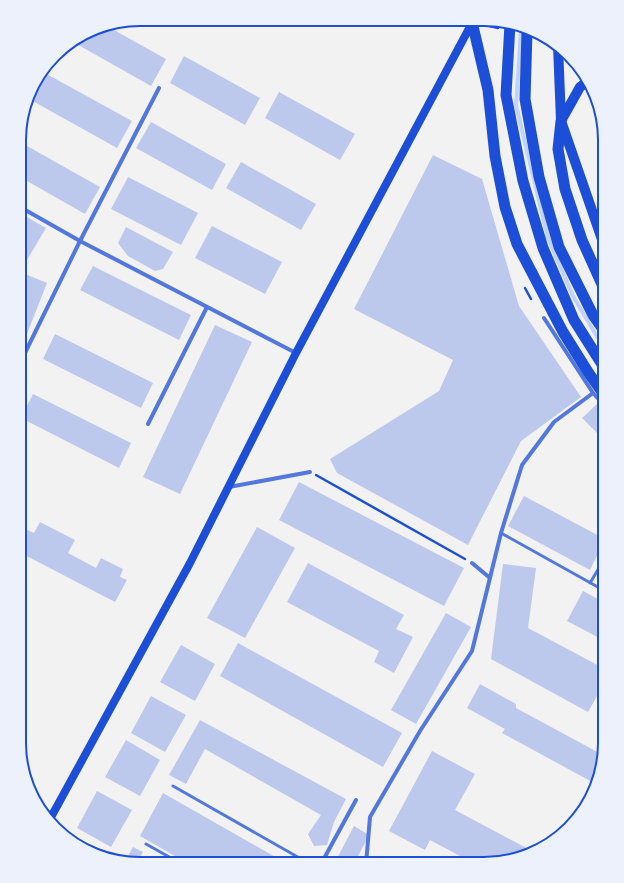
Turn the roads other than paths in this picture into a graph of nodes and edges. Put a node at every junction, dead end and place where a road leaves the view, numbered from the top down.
1 (470, 26) edge
2 (474, 26) edge
3 (510, 29) edge
4 (527, 35) edge
5 (558, 54) edge
6 (583, 85) edge
7 (159, 88) dead end
8 (561, 121) junction
9 (26, 210) edge
10 (598, 228) edge
11 (80, 241) junction
12 (598, 275) edge
13 (207, 307) junction
14 (544, 318) dead end
15 (598, 322) edge
16 (26, 351) edge
17 (296, 353) junction
18 (598, 358) edge
19 (598, 386) edge
20 (593, 393) junction
21 (598, 398) edge
22 (148, 424) dead end
23 (310, 472) road end
24 (229, 488) junction
25 (501, 533) junction
26 (472, 563) road end
27 (598, 570) edge
28 (490, 578) junction
29 (590, 583) junction
30 (598, 587) edge
31 (173, 786) dead end
32 (356, 800) dead end
33 (52, 815) edge
34 (146, 844) dead end
35 (169, 857) edge
36 (298, 857) edge
37 (325, 857) edge
38 (367, 857) edge

1 - 17 main road
2 - 19 highway
3 - 18 highway
4 - 15 highway
5 - 8 main road
6 - 8 main road
7 - 11 street
8 - 10 main road
8 - 12 highway
9 - 11 street
11 - 13 street
11 - 16 street
13 - 17 street
13 - 22 street
14 - 20 street
17 - 24 main road
20 - 21 street
20 - 25 street
23 - 24 street
24 - 33 main road
25 - 28 street
25 - 29 lane
26 - 28 street
27 - 29 lane
28 - 38 street
29 - 30 lane
31 - 36 lane
32 - 37 street
34 - 35 lane

